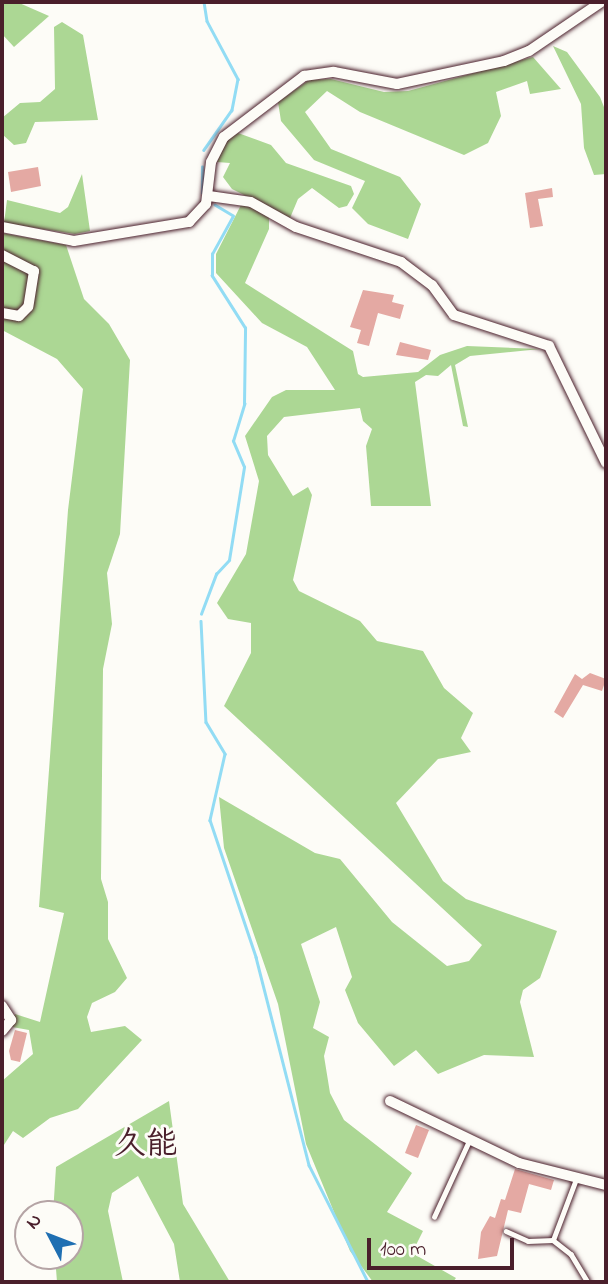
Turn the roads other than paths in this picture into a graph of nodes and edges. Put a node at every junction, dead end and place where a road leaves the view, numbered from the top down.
1 (600, 2) edge
2 (209, 196) junction
3 (2, 226) edge
4 (2, 255) edge
5 (2, 313) edge
6 (606, 464) edge
7 (2, 1006) edge
8 (2, 1031) edge
9 (390, 1101) dead end
10 (469, 1140) junction
11 (576, 1178) junction
12 (606, 1185) edge
13 (434, 1217) dead end
14 (506, 1231) dead end
15 (553, 1240) junction
16 (589, 1282) edge

1 - 2 street
2 - 3 street
2 - 6 street
4 - 5 street
7 - 8 street
9 - 10 street
10 - 11 street
10 - 13 lane
11 - 12 street
11 - 15 lane
14 - 15 lane
15 - 16 lane

